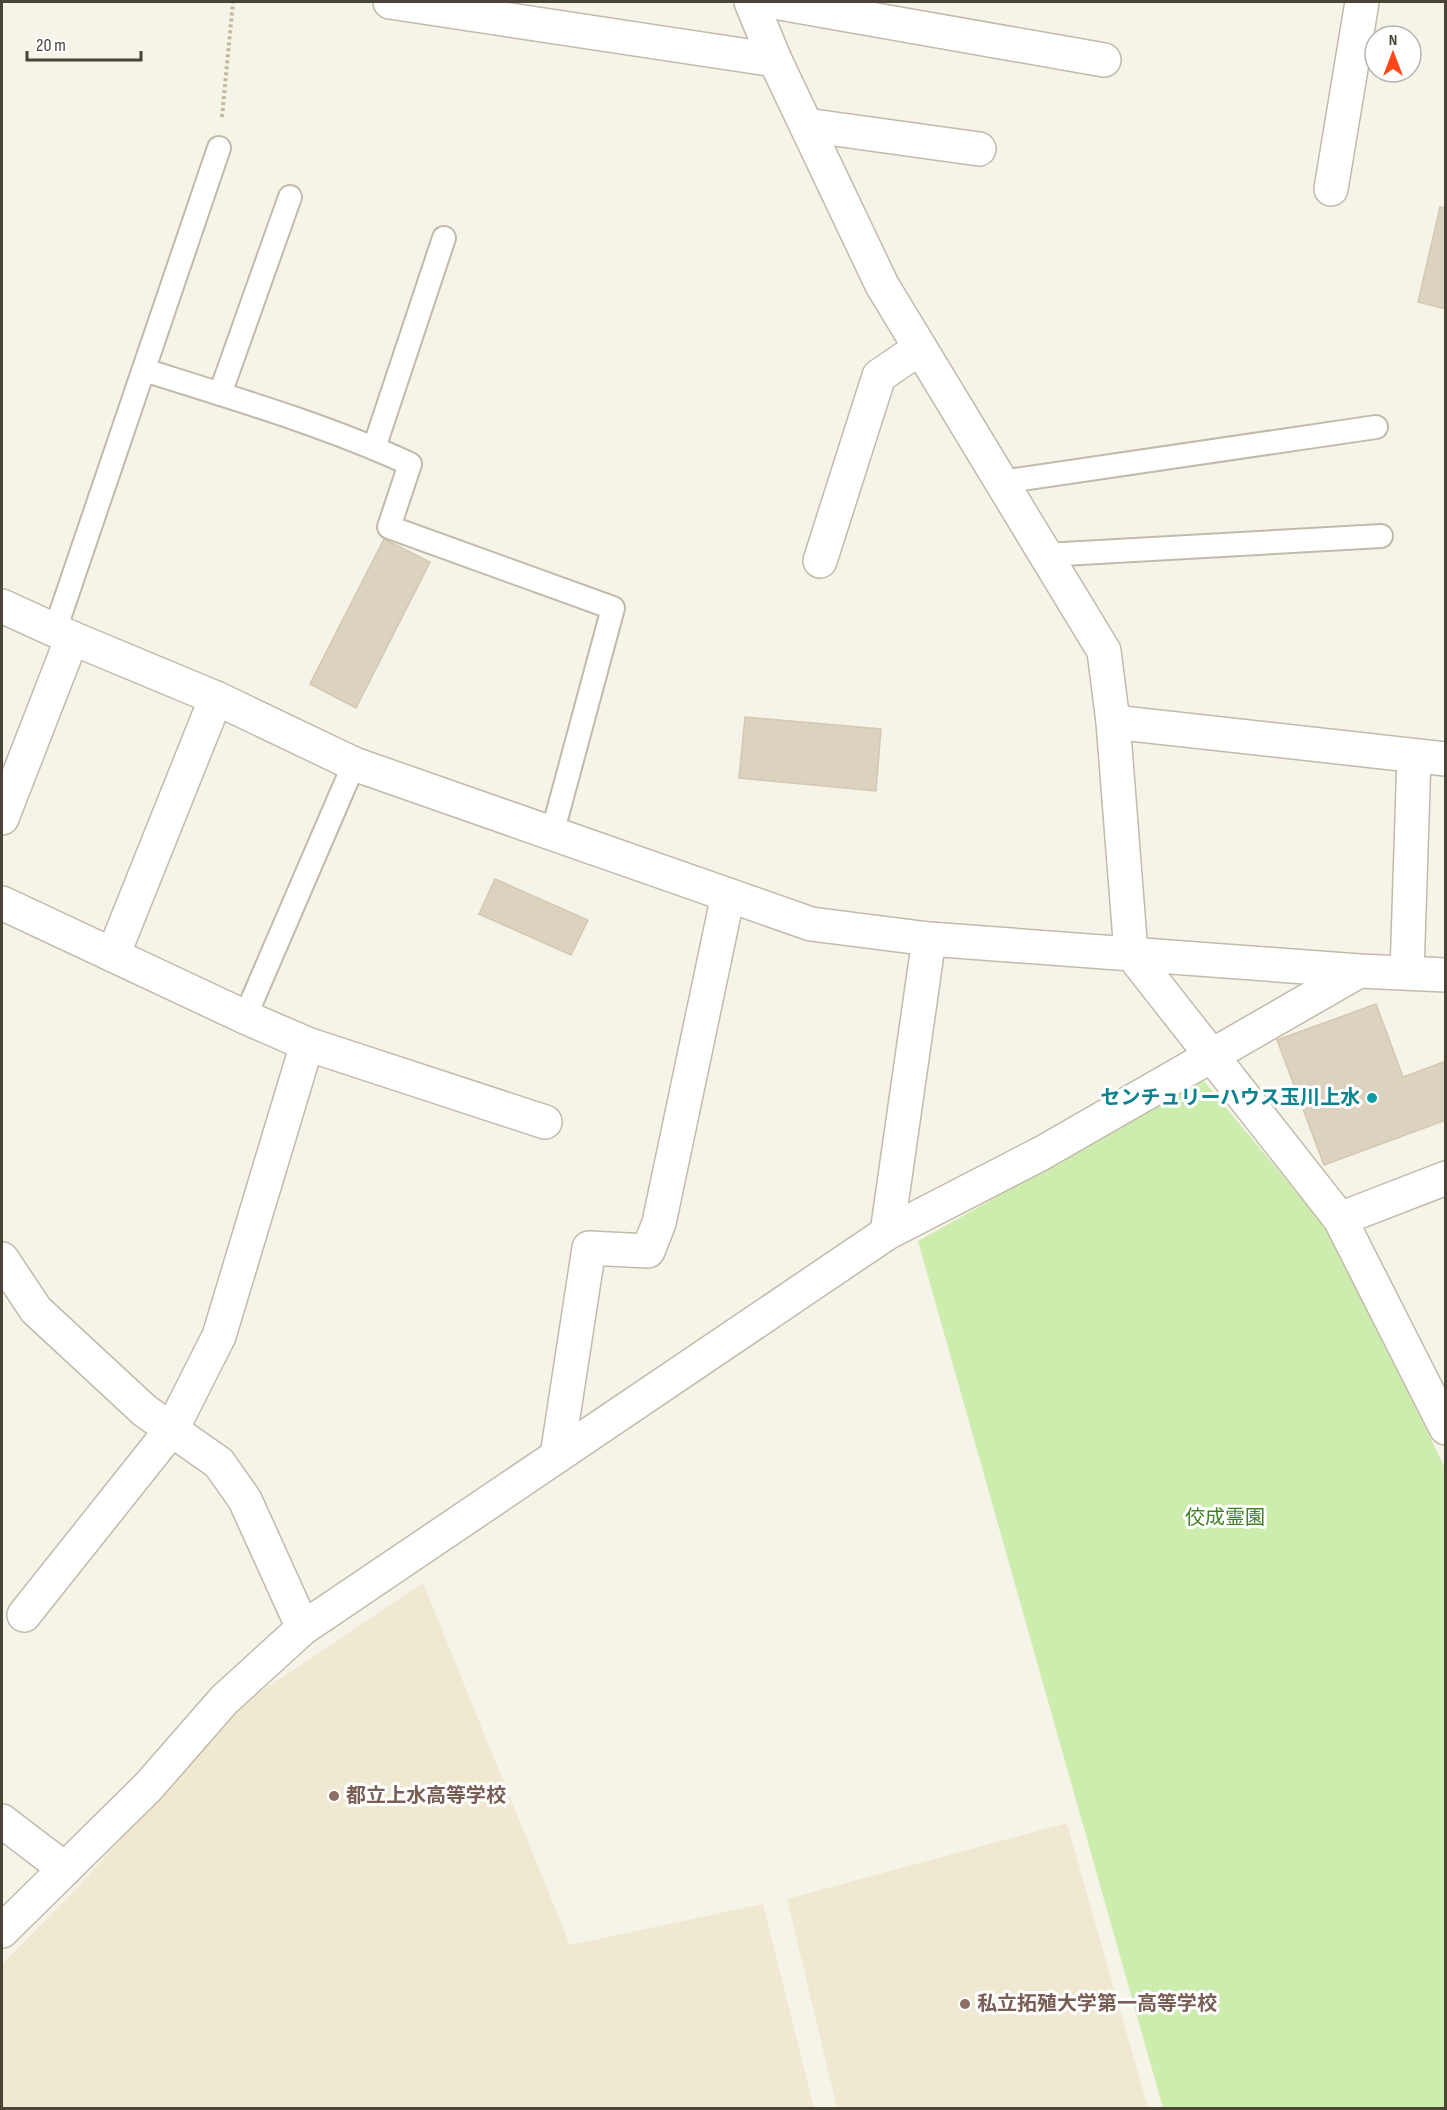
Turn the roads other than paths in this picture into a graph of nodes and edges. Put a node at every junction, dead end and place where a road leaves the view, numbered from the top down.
1 (390, 2) edge
2 (751, 2) edge
3 (774, 2) edge
4 (1362, 2) edge
5 (775, 60) junction
6 (1104, 60) dead end
7 (806, 125) junction
8 (219, 148) road end
9 (979, 149) dead end
10 (1331, 189) dead end
11 (290, 197) dead end
12 (444, 238) dead end
13 (920, 348) junction
14 (144, 370) junction
15 (220, 394) junction
16 (1377, 427) dead end
17 (374, 448) junction
18 (1000, 482) junction
19 (1381, 536) dead end
20 (1045, 555) junction
21 (820, 561) dead end
22 (2, 606) edge
23 (64, 634) junction
24 (216, 698) junction
25 (1113, 722) junction
26 (1430, 758) edge
27 (354, 764) junction
28 (2, 818) edge
29 (552, 834) junction
30 (728, 895) junction
31 (2, 903) edge
32 (928, 939) junction
33 (1131, 954) junction
34 (113, 955) junction
35 (1359, 971) junction
36 (1407, 973) junction
37 (1446, 975) edge
38 (244, 1017) junction
39 (307, 1044) junction
40 (1210, 1056) junction
41 (545, 1122) dead end
42 (1446, 1178) edge
43 (1340, 1219) junction
44 (887, 1233) junction
45 (2, 1259) edge
46 (1446, 1428) edge
47 (171, 1429) junction
48 (557, 1456) junction
49 (24, 1615) dead end
50 (303, 1628) junction
51 (2, 1821) edge
52 (65, 1869) junction
53 (2, 1931) edge

1 - 5 street
2 - 5 street
3 - 6 street
4 - 10 street
5 - 7 street
7 - 9 street
7 - 13 street
8 - 14 lane
11 - 15 lane
12 - 17 lane
13 - 18 street
13 - 21 street
14 - 15 lane
14 - 23 lane
15 - 17 lane
16 - 18 lane
17 - 29 lane
18 - 20 street
19 - 20 lane
20 - 25 street
22 - 23 street
23 - 24 street
23 - 28 street
24 - 27 street
24 - 34 street
25 - 26 street
25 - 33 street
26 - 36 street
27 - 29 street
27 - 38 lane
29 - 30 street
30 - 32 street
30 - 48 street
31 - 34 street
32 - 33 street
32 - 44 street
33 - 35 street
33 - 40 street
34 - 38 street
35 - 36 street
35 - 40 street
36 - 37 street
38 - 39 street
39 - 41 street
39 - 47 street
40 - 43 street
40 - 44 street
42 - 43 street
43 - 46 street
44 - 48 street
45 - 47 street
47 - 49 street
47 - 50 street
48 - 50 street
50 - 52 street
51 - 52 street
52 - 53 street

